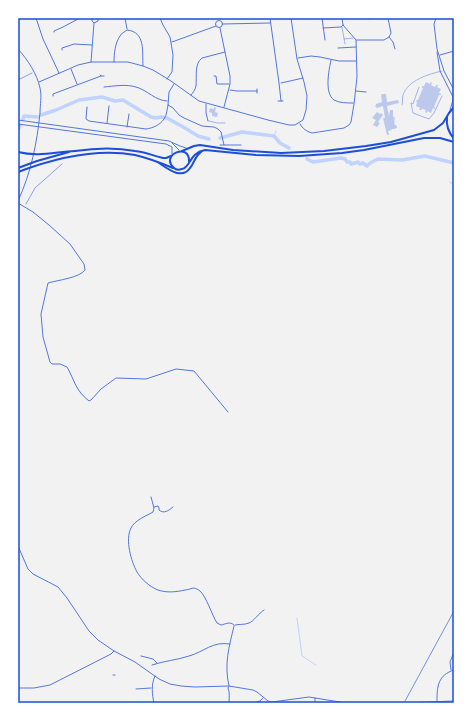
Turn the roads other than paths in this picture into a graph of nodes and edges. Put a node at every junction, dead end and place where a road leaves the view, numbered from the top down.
1 (36, 18) edge
2 (80, 18) edge
3 (92, 18) edge
4 (98, 18) edge
5 (125, 18) edge
6 (160, 18) edge
7 (218, 18) edge
8 (270, 18) edge
9 (291, 18) edge
10 (322, 18) edge
11 (342, 18) edge
12 (367, 18) edge
13 (388, 18) edge
14 (436, 18) edge
15 (370, 19) edge
16 (219, 21) junction
17 (94, 23) junction
18 (271, 23) junction
19 (223, 24) junction
20 (343, 25) junction
21 (216, 26) junction
22 (220, 28) junction
23 (323, 28) junction
24 (54, 30) dead end
25 (127, 30) junction
26 (389, 37) junction
27 (354, 38) junction
28 (344, 39) junction
29 (325, 40) dead end
30 (356, 40) junction
31 (171, 42) junction
32 (345, 44) dead end
33 (92, 45) junction
34 (356, 47) junction
35 (338, 48) dead end
36 (18, 49) edge
37 (394, 49) dead end
38 (62, 50) dead end
39 (454, 51) edge
40 (226, 52) junction
41 (22, 53) junction
42 (20, 54) dead end
43 (438, 55) junction
44 (298, 59) junction
45 (331, 60) junction
46 (357, 61) junction
47 (91, 62) junction
48 (114, 62) junction
49 (143, 66) junction
50 (71, 68) junction
51 (440, 71) junction
52 (444, 71) junction
53 (59, 73) junction
54 (104, 76) dead end
55 (216, 76) dead end
56 (303, 78) junction
57 (167, 79) junction
58 (38, 82) junction
59 (280, 83) junction
60 (77, 84) junction
61 (174, 84) junction
62 (213, 84) dead end
63 (217, 84) junction
64 (230, 84) junction
65 (104, 87) dead end
66 (419, 87) dead end
67 (229, 90) junction
68 (356, 90) junction
69 (454, 90) edge
70 (257, 91) dead end
71 (366, 92) dead end
72 (53, 96) dead end
73 (191, 96) junction
74 (442, 96) dead end
75 (168, 100) junction
76 (278, 101) dead end
77 (206, 103) junction
78 (354, 104) junction
79 (168, 105) junction
80 (402, 105) dead end
81 (87, 107) dead end
82 (454, 107) edge
83 (106, 108) dead end
84 (224, 108) junction
85 (449, 113) junction
86 (126, 115) dead end
87 (447, 116) junction
88 (18, 120) edge
89 (207, 121) joint
90 (226, 123) dead end
91 (299, 123) junction
92 (18, 124) edge
93 (107, 124) junction
94 (127, 127) junction
95 (131, 136) junction
96 (130, 139) junction
97 (169, 141) junction
98 (454, 141) edge
99 (220, 144) dead end
100 (224, 145) junction
101 (241, 145) dead end
102 (188, 148) junction
103 (203, 150) junction
104 (75, 151) junction
105 (180, 151) junction
106 (18, 152) edge
107 (172, 155) junction
108 (155, 161) junction
109 (189, 163) junction
110 (18, 168) edge
111 (174, 168) junction
112 (18, 172) edge
113 (18, 202) edge
114 (228, 412) dead end
115 (151, 496) dead end
116 (173, 507) dead end
117 (154, 508) junction
118 (156, 511) junction
119 (18, 546) edge
120 (264, 610) dead end
121 (234, 626) junction
122 (230, 644) junction
123 (114, 651) junction
124 (454, 652) edge
125 (140, 656) dead end
126 (158, 663) junction
127 (152, 665) dead end
128 (452, 670) junction
129 (454, 670) edge
130 (155, 676) junction
131 (230, 686) junction
132 (153, 687) junction
133 (18, 688) edge
134 (136, 689) dead end
135 (263, 698) junction
136 (315, 698) junction
137 (454, 701) edge
138 (437, 702) junction
139 (154, 703) edge
140 (229, 703) edge
141 (253, 703) edge
142 (272, 703) edge
143 (315, 703) edge
144 (346, 703) edge
145 (404, 703) edge

1 - 53 street
2 - 24 street
3 - 17 street
4 - 17 street
5 - 25 street
6 - 31 street
7 - 16 street
8 - 18 street
9 - 44 street
10 - 23 street
11 - 20 street
12 - 15 street
13 - 26 street
14 - 43 street
16 - 19 street
16 - 21 street
17 - 33 street
18 - 19 street
18 - 59 street
19 - 22 street
20 - 23 street
20 - 27 street
20 - 28 street
21 - 22 street
21 - 31 street
22 - 40 street
23 - 29 street
25 - 48 street
25 - 49 street
26 - 30 street
26 - 37 street
27 - 28 street
27 - 30 street
28 - 32 street
30 - 34 street
31 - 57 street
33 - 38 street
33 - 47 street
34 - 35 street
34 - 46 street
36 - 41 street
39 - 43 street
40 - 64 street
40 - 73 street
41 - 42 street
41 - 58 street
43 - 51 street
43 - 52 street
44 - 45 street
44 - 56 street
45 - 46 street
45 - 78 street
46 - 68 street
47 - 48 street
47 - 50 street
48 - 49 street
49 - 57 street
50 - 53 street
50 - 60 street
51 - 52 street
51 - 80 street
51 - 85 street
52 - 69 street
53 - 58 street
54 - 60 street
55 - 63 street
56 - 59 street
56 - 91 street
57 - 61 street
58 - 113 street
59 - 76 street
60 - 72 street
61 - 73 street
61 - 75 street
62 - 63 street
63 - 64 street
64 - 67 street
65 - 75 street
66 - 74 street
67 - 70 street
67 - 84 street
68 - 71 street
68 - 78 street
73 - 77 street
75 - 79 street
77 - 84 street
77 - 89 street
78 - 91 street
79 - 94 street
79 - 100 street
81 - 93 street
82 - 85 highway
83 - 93 street
84 - 91 street
85 - 87 highway
86 - 94 street
87 - 98 highway
87 - 102 highway
88 - 95 street
89 - 90 street
92 - 96 street
93 - 94 street
95 - 96 street
95 - 97 street
96 - 107 street
97 - 102 street
97 - 105 street
98 - 103 highway
99 - 100 street
100 - 101 street
102 - 105 highway
103 - 108 highway
103 - 109 highway
104 - 106 highway
104 - 107 highway
104 - 110 highway
105 - 107 highway
105 - 109 highway
107 - 111 highway
108 - 111 highway
108 - 112 highway
109 - 111 highway
113 - 114 street
115 - 117 street
116 - 118 street
117 - 118 street
117 - 118 street
118 - 121 street
119 - 123 street
120 - 121 street
121 - 122 street
122 - 126 street
122 - 131 street
123 - 130 street
123 - 133 street
124 - 128 street
125 - 126 street
126 - 127 street
128 - 129 street
128 - 138 street
130 - 131 street
130 - 132 street
131 - 135 street
131 - 140 street
132 - 134 street
132 - 139 street
135 - 141 street
135 - 142 street
136 - 142 street
136 - 143 street
136 - 144 street
137 - 138 street
138 - 145 street

